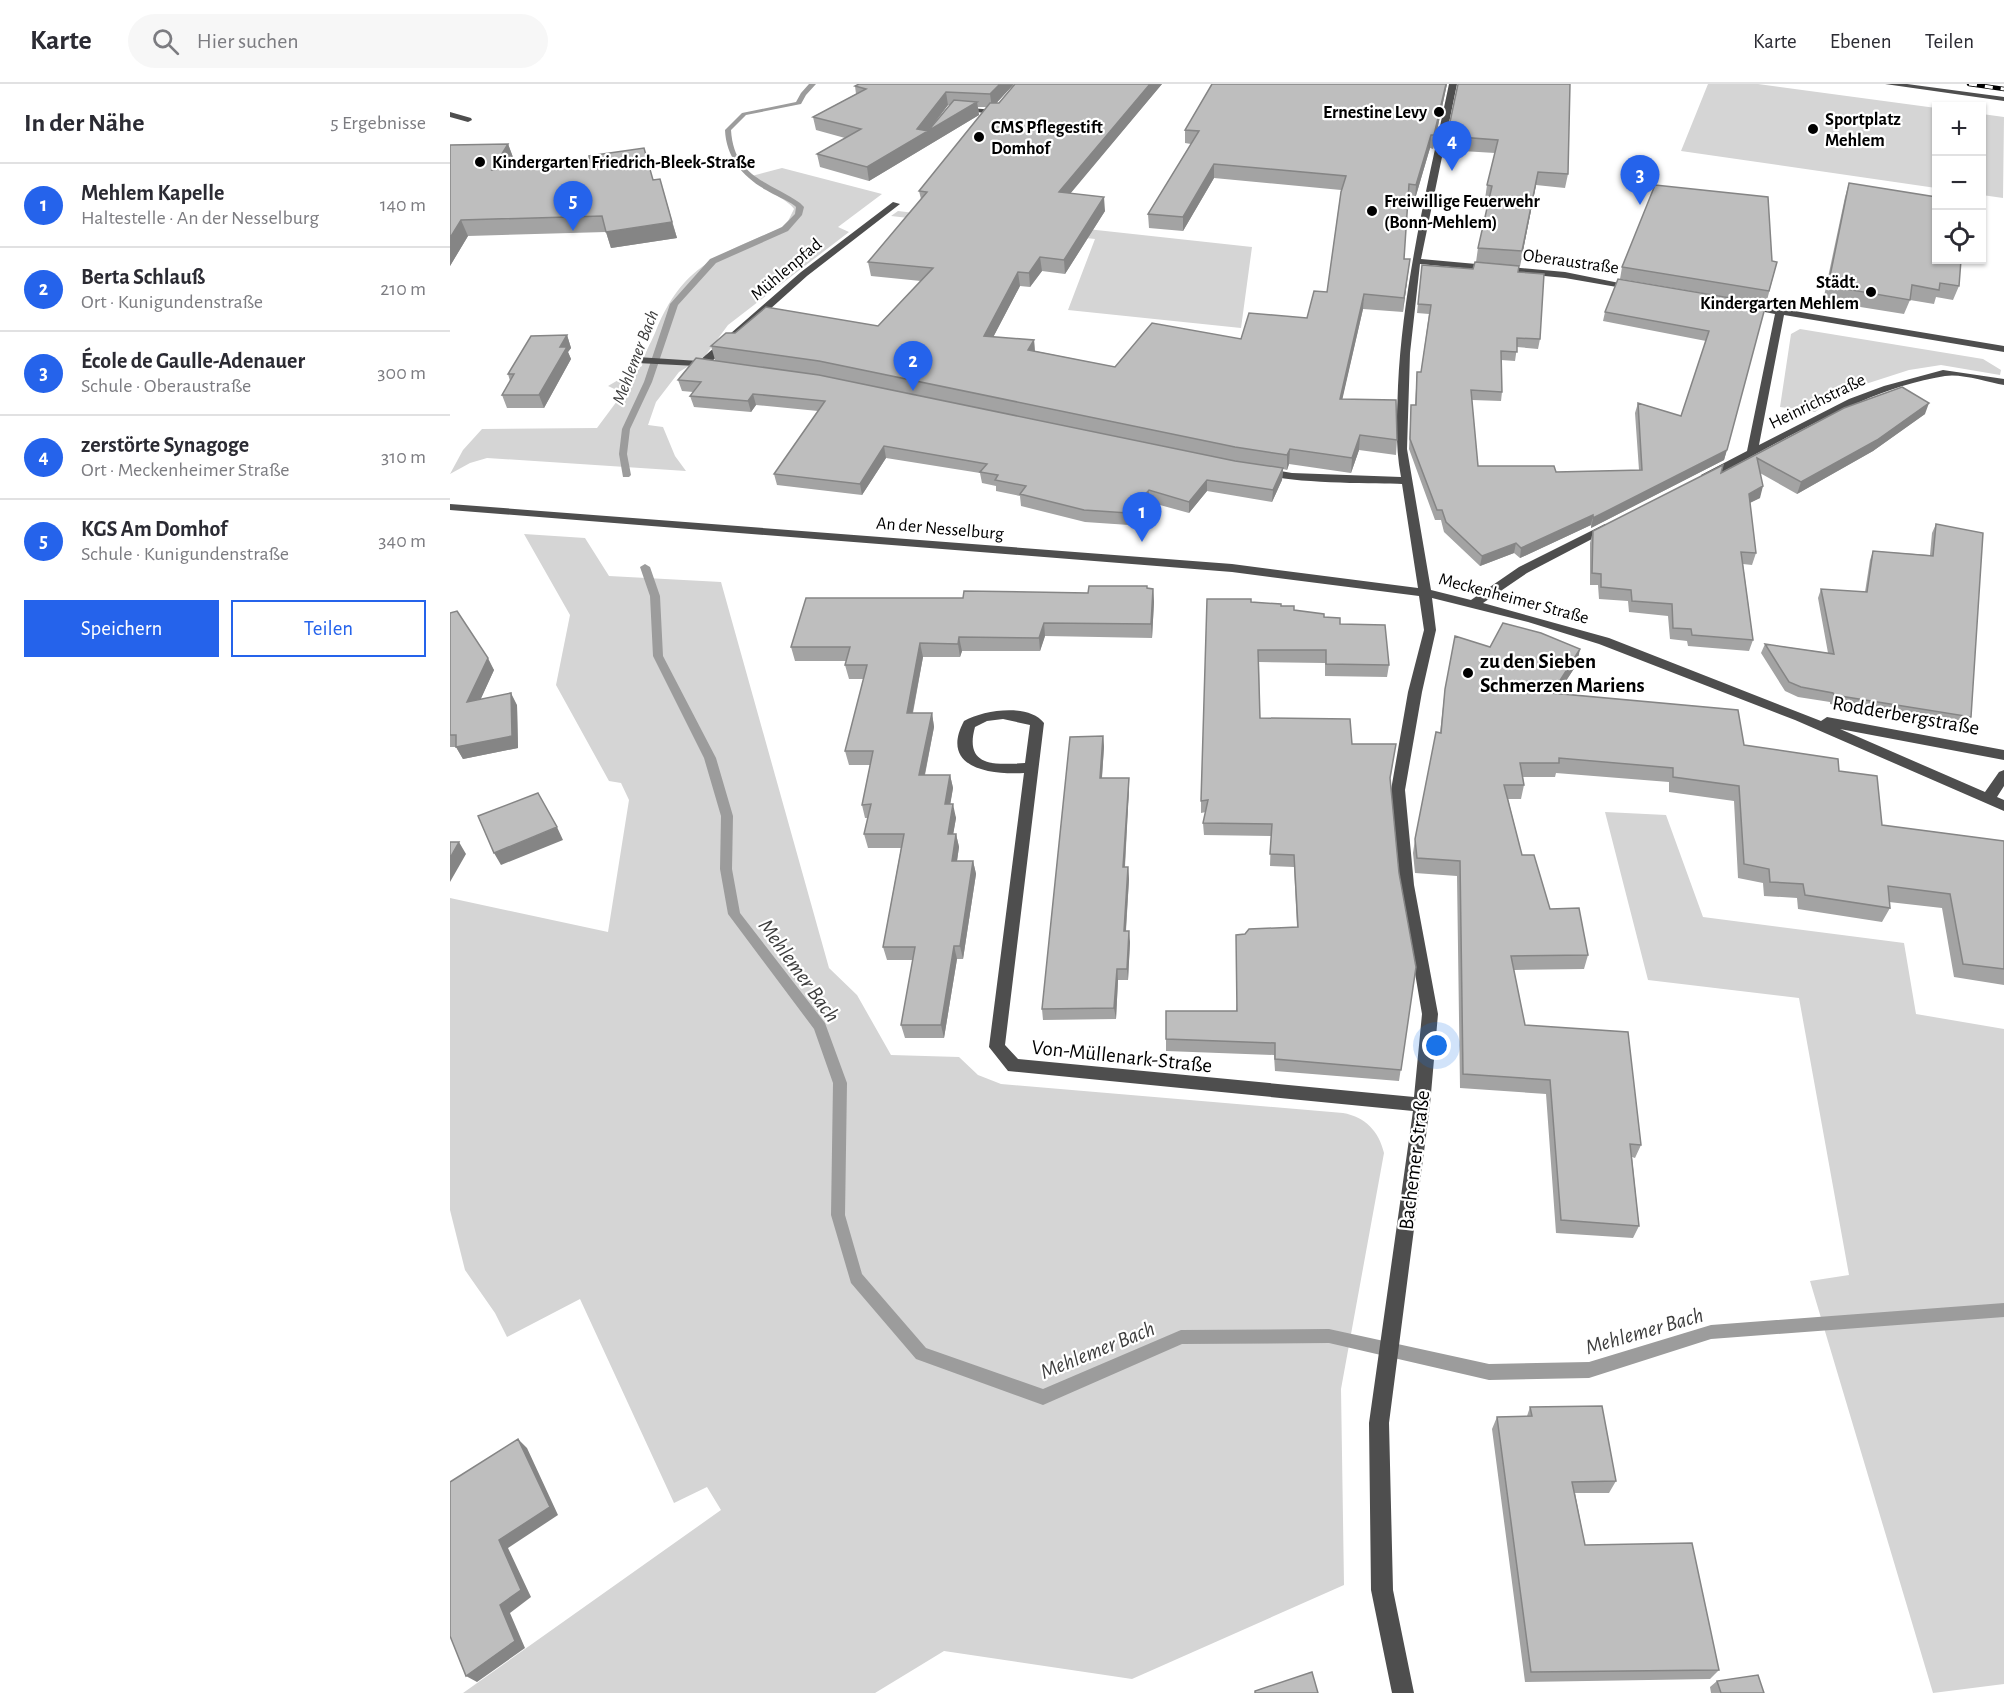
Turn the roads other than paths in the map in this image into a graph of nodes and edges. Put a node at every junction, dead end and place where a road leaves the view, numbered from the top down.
1 (1021, 84) edge
2 (1453, 84) edge
3 (1889, 84) edge
4 (2004, 99) edge
5 (450, 114) edge
6 (948, 114) edge
7 (468, 120) dead end
8 (896, 204) dead end
9 (1416, 261) junction
10 (1646, 289) edge
11 (1735, 304) edge
12 (1780, 312) junction
13 (2004, 349) edge
14 (637, 360) dead end
15 (702, 364) junction
16 (726, 367) edge
17 (2004, 382) edge
18 (1752, 453) junction
19 (1246, 469) edge
20 (1407, 481) junction
21 (1690, 485) edge
22 (450, 507) edge
23 (1617, 522) edge
24 (1426, 593) junction
25 (1474, 604) junction
26 (1800, 717) junction
27 (2004, 755) edge
28 (1030, 768) junction
29 (2004, 775) edge
30 (1988, 798) junction
31 (2004, 806) edge
32 (1422, 1105) junction
33 (1403, 1693) edge

1 - 6 street
2 - 9 street, Meckenheimer Straße
3 - 4 street
5 - 7 street
8 - 15 street, Mühlenpfad
9 - 10 street, Oberaustraße
9 - 20 street, Meckenheimer Straße
11 - 12 street
12 - 13 street
12 - 18 street, Heinrichstraße
14 - 15 street
15 - 16 street
17 - 18 street, Heinrichstraße
18 - 21 street, Heinrichstraße
19 - 20 street
20 - 24 street, Meckenheimer Straße
22 - 24 street, An der Nesselburg
23 - 25 street
24 - 25 street, Meckenheimer Straße
24 - 32 street, Bachemer Straße
25 - 26 street, Meckenheimer Straße
26 - 27 street, Rodderbergstraße
26 - 30 street, Meckenheimer Straße
28 - 28 street, Von-Müllenark-Straße
28 - 32 street, Von-Müllenark-Straße
29 - 30 street
30 - 31 street, Meckenheimer Straße
32 - 33 street, Bachemer Straße

